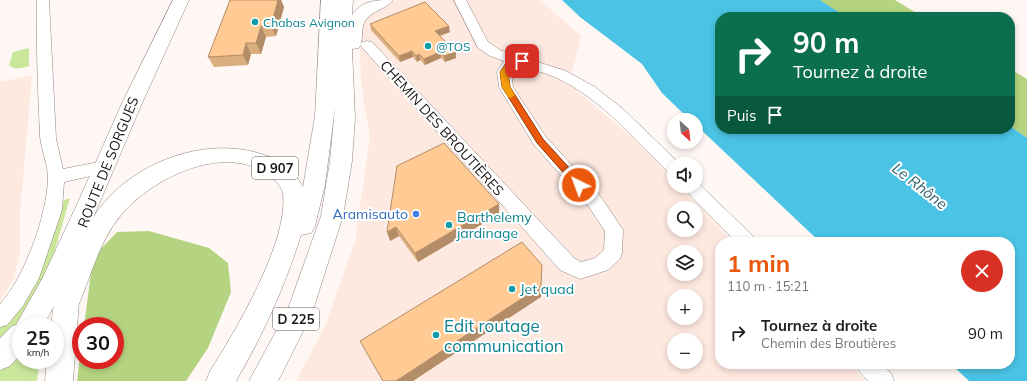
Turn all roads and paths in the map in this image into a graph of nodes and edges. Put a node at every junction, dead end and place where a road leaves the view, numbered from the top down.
1 (43, 0) edge
2 (181, 0) edge
3 (329, 0) edge
4 (345, 0) edge
5 (385, 0) edge
6 (460, 0) edge
7 (367, 45) dead end
8 (513, 58) junction
9 (345, 118) junction
10 (667, 161) edge
11 (104, 167) junction
12 (56, 177) junction
13 (699, 193) edge
14 (82, 218) junction
15 (743, 237) edge
16 (320, 253) junction
17 (66, 305) junction
18 (35, 317) edge
19 (0, 318) edge
20 (12, 344) edge
21 (0, 357) edge
22 (871, 369) edge
23 (59, 381) edge
24 (220, 381) edge
25 (233, 381) edge
26 (263, 381) edge
27 (278, 381) edge
28 (883, 381) edge

1 - 12 street
2 - 11 main road, ROUTE DE SORGUES
3 - 25 main road, D 907
4 - 9 main road
5 - 9 main road
6 - 8 street
7 - 8 street, CHEMIN DES BROUTIÈRES
8 - 10 street
9 - 16 main road
11 - 12 street
11 - 14 main road, ROUTE DE SORGUES
12 - 19 street
13 - 15 street
14 - 17 main road, ROUTE DE SORGUES
14 - 18 main road
16 - 26 main road, D 225
16 - 27 main road
17 - 23 main road, ROUTE DE SORGUES
17 - 24 main road, D 907
20 - 21 main road
22 - 28 street

